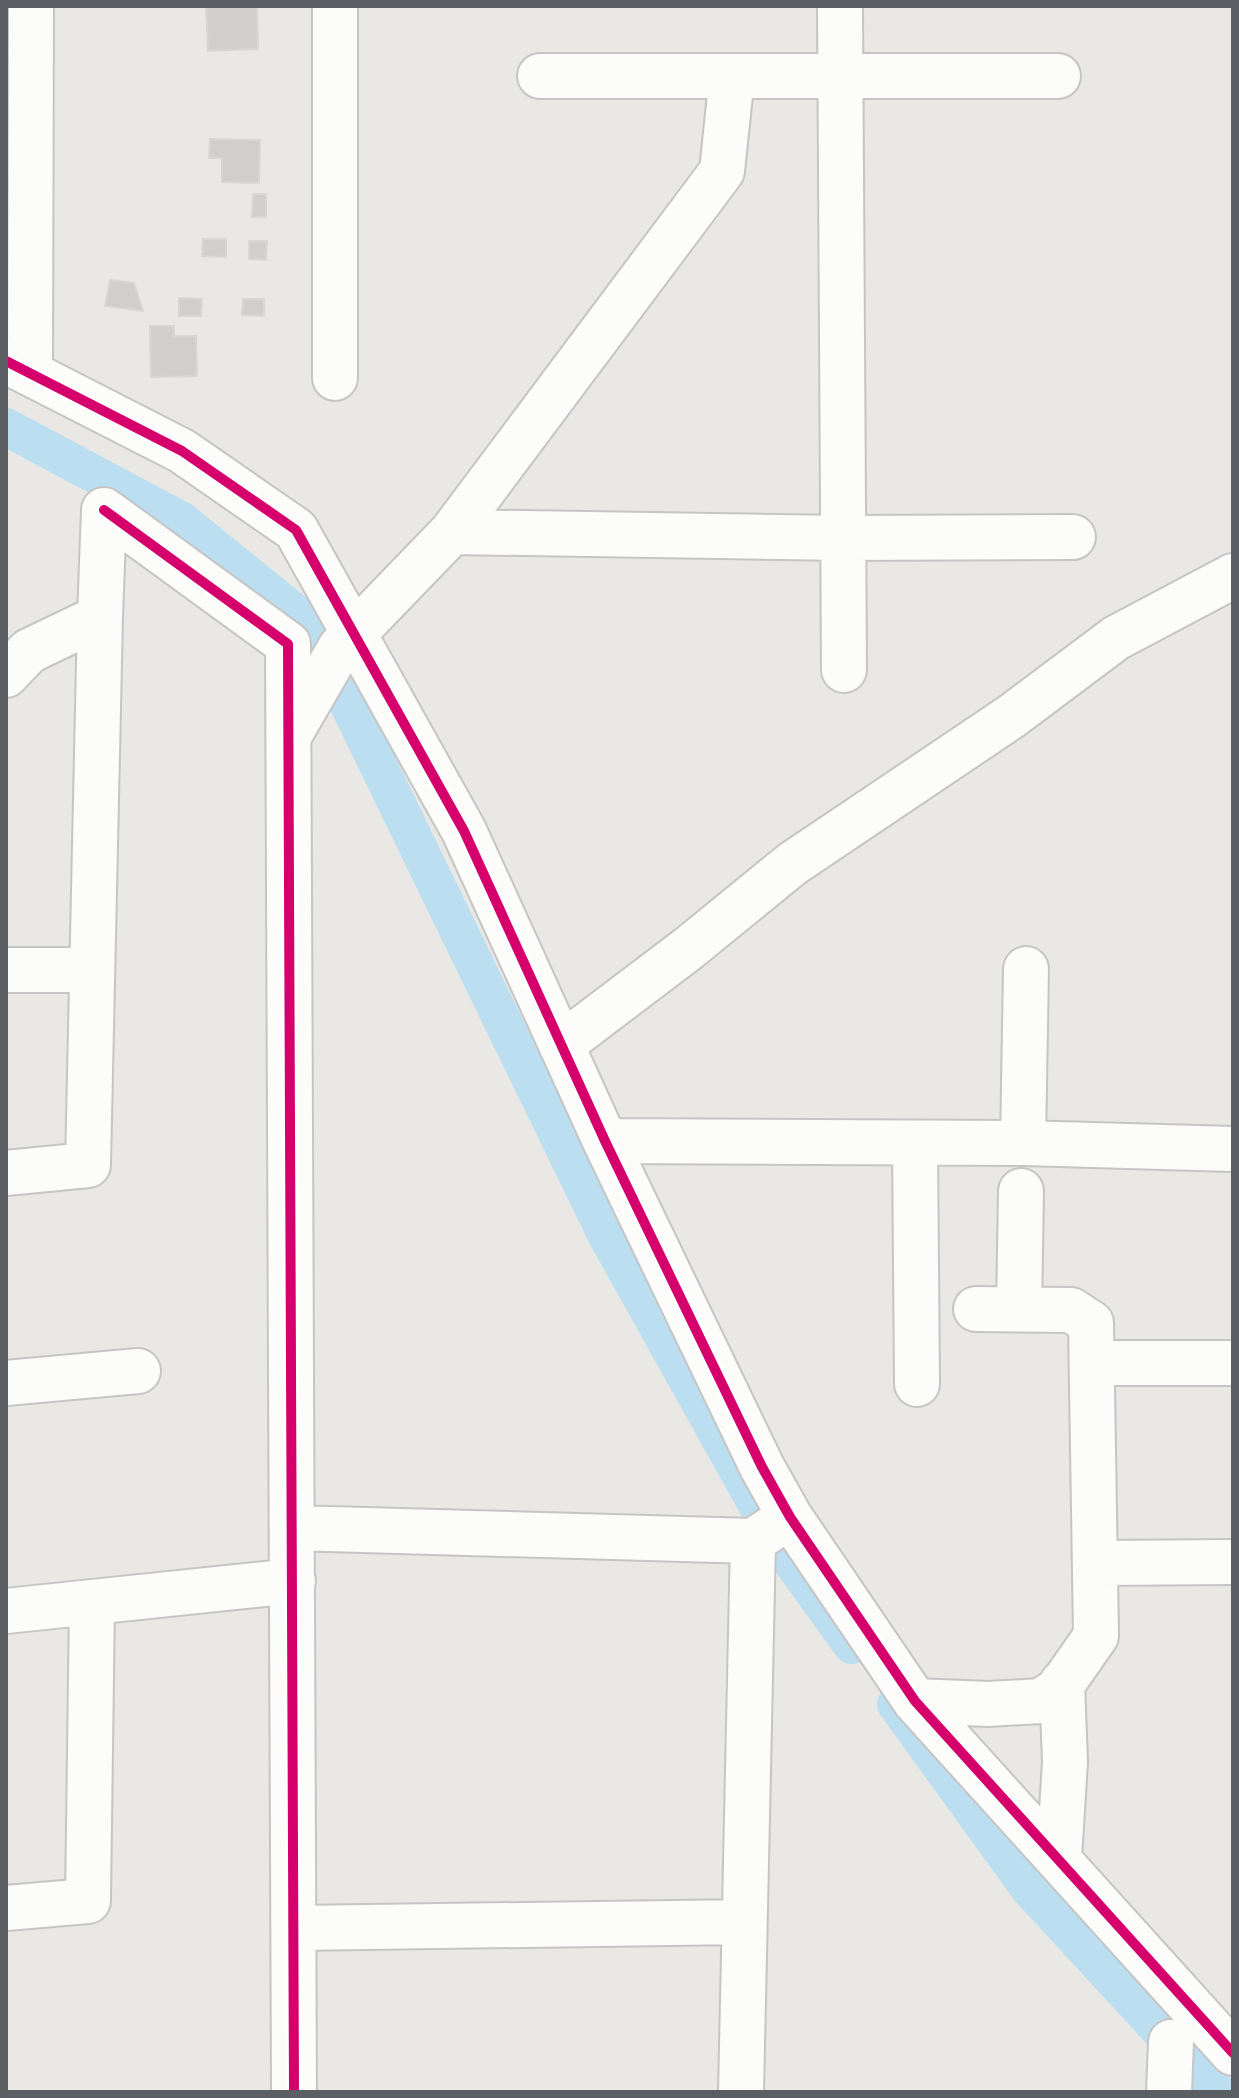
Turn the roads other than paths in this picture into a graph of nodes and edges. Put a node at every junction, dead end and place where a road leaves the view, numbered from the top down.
1 (31, 6) edge
2 (335, 6) edge
3 (840, 6) edge
4 (540, 76) dead end
5 (732, 76) junction
6 (840, 76) junction
7 (1058, 76) dead end
8 (18, 366) edge
9 (335, 378) dead end
10 (452, 532) junction
11 (1073, 537) dead end
12 (843, 538) junction
13 (1233, 576) edge
14 (100, 617) junction
15 (338, 654) junction
16 (844, 670) dead end
17 (6, 675) edge
18 (287, 740) junction
19 (1026, 969) dead end
20 (6, 970) edge
21 (92, 970) junction
22 (561, 1045) junction
23 (605, 1141) junction
24 (915, 1143) junction
25 (1023, 1143) junction
26 (1233, 1149) edge
27 (6, 1173) edge
28 (1021, 1191) dead end
29 (976, 1309) dead end
30 (1019, 1309) junction
31 (1093, 1363) junction
32 (1233, 1363) edge
33 (138, 1371) dead end
34 (6, 1383) edge
35 (917, 1384) dead end
36 (293, 1528) junction
37 (768, 1531) junction
38 (1233, 1562) edge
39 (1096, 1563) junction
40 (293, 1581) junction
41 (92, 1602) junction
42 (6, 1611) edge
43 (1062, 1683) junction
44 (915, 1701) junction
45 (1059, 1858) junction
46 (6, 1908) edge
47 (744, 1922) junction
48 (294, 1928) junction
49 (1171, 2042) dead end
50 (1233, 2053) edge
51 (294, 2092) edge
52 (741, 2092) edge
53 (1169, 2092) edge

1 - 8 street
2 - 9 street
3 - 6 street
4 - 5 street
5 - 6 street
5 - 10 street
6 - 7 street
6 - 12 street
8 - 15 street
10 - 12 street
10 - 15 street
11 - 12 street
12 - 16 street
13 - 22 street
14 - 17 street
14 - 18 street
14 - 21 street
15 - 18 street
15 - 22 street
18 - 36 street
19 - 25 street
20 - 21 street
21 - 27 street
22 - 23 street
23 - 24 street
23 - 37 street
24 - 25 street
24 - 35 street
25 - 26 street
28 - 30 street
29 - 30 street
30 - 31 street
31 - 32 street
31 - 39 street
33 - 34 street
36 - 37 street
36 - 40 street
37 - 44 street
37 - 47 street
38 - 39 street
39 - 43 street
40 - 41 street
40 - 48 street
41 - 42 street
41 - 46 street
43 - 44 street
43 - 45 street
44 - 45 street
45 - 50 street
47 - 48 street
47 - 52 street
48 - 51 street
49 - 53 street

